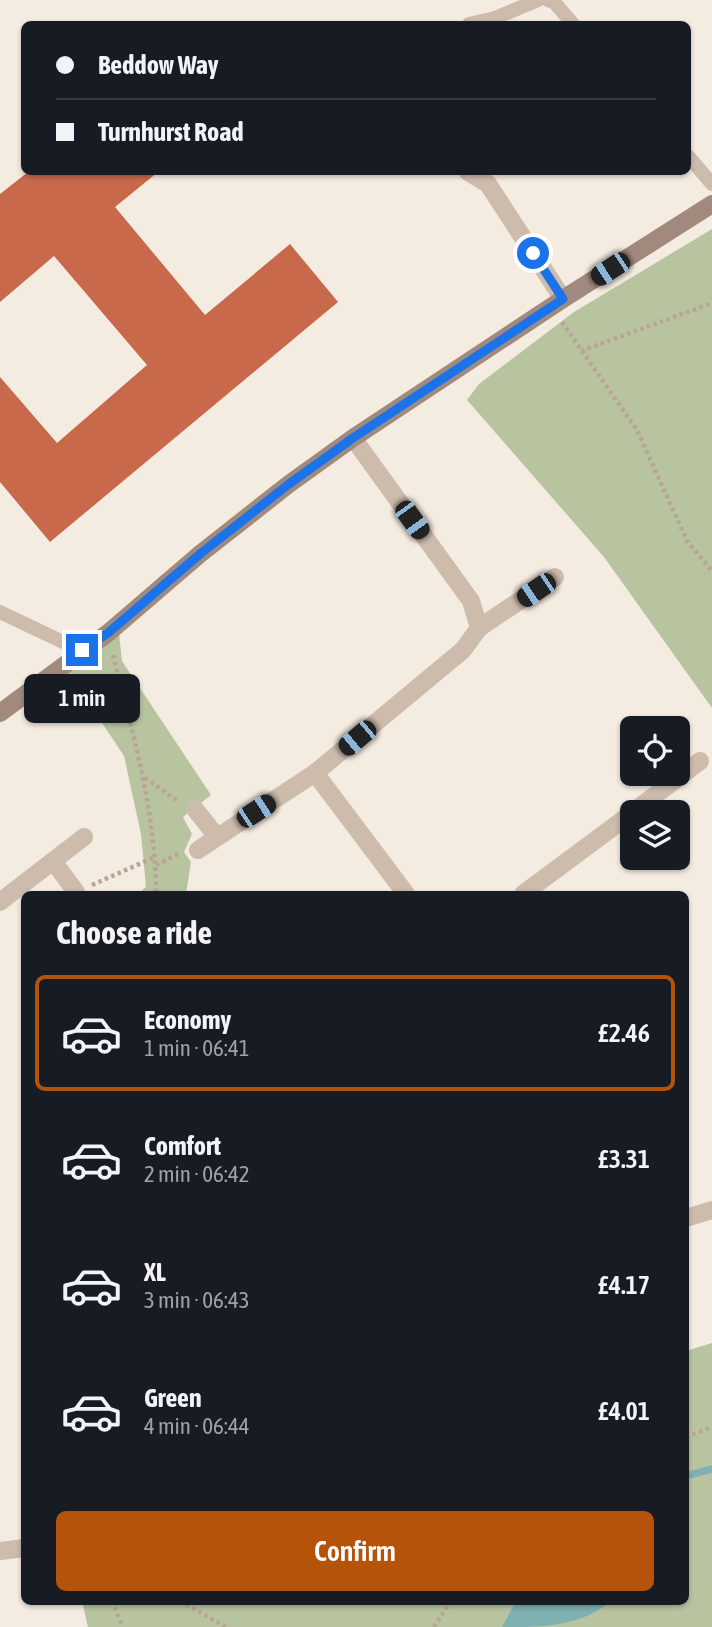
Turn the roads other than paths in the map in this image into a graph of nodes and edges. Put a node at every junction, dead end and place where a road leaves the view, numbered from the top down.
1 (538, 0) edge
2 (548, 0) edge
3 (482, 21) edge
4 (570, 21) edge
5 (691, 160) edge
6 (473, 175) edge
7 (712, 184) edge
8 (712, 204) edge
9 (557, 303) junction
10 (353, 438) junction
11 (555, 577) dead end
12 (0, 612) edge
13 (479, 628) junction
14 (82, 650) junction
15 (0, 713) edge
16 (701, 761) dead end
17 (315, 773) junction
18 (648, 800) edge
19 (195, 809) road end
20 (620, 821) edge
21 (84, 837) dead end
22 (217, 837) junction
23 (198, 850) dead end
24 (53, 860) junction
25 (75, 891) edge
26 (404, 891) edge
27 (527, 891) edge
28 (0, 902) edge
29 (712, 1210) edge
30 (689, 1217) edge
31 (21, 1548) edge
32 (0, 1551) edge

1 - 3 lane
2 - 4 lane
5 - 7 lane
6 - 9 street
8 - 9 street
9 - 10 street
10 - 13 street
10 - 14 street
11 - 13 street
12 - 14 lane
13 - 17 street
14 - 15 street
16 - 18 street
17 - 22 street
17 - 26 street
19 - 22 street
20 - 27 street
21 - 24 street
22 - 23 street
24 - 25 street
24 - 28 street
29 - 30 street
31 - 32 street

